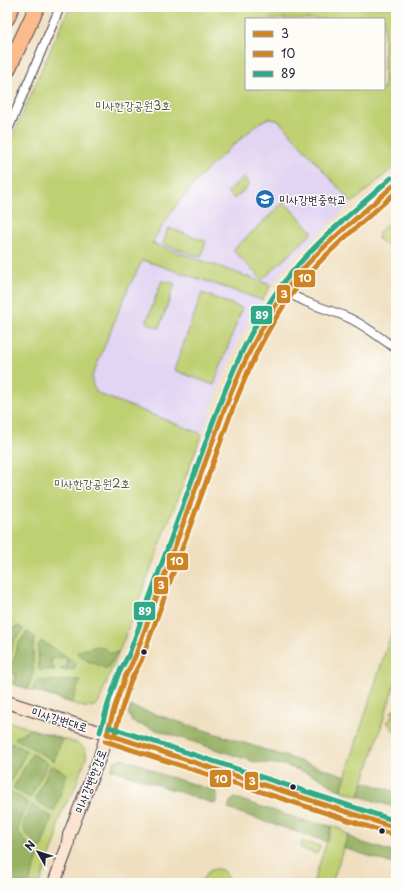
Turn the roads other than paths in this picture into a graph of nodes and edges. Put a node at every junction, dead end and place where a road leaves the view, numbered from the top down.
1 (12, 7) edge
2 (32, 7) edge
3 (37, 7) edge
4 (60, 7) edge
5 (7, 18) edge
6 (7, 70) edge
7 (7, 132) edge
8 (396, 183) edge
9 (286, 291) junction
10 (396, 349) edge
11 (7, 702) edge
12 (107, 734) junction
13 (396, 828) edge
14 (54, 883) edge

1 - 5 highway
2 - 6 highway
3 - 6 highway
4 - 7 street
8 - 9 street, 미사강변한강로
9 - 10 street
9 - 12 street, 미사강변한강로
11 - 12 street, 미사강변대로
12 - 13 street, 미사강변대로
12 - 14 street, 미사강변한강로

